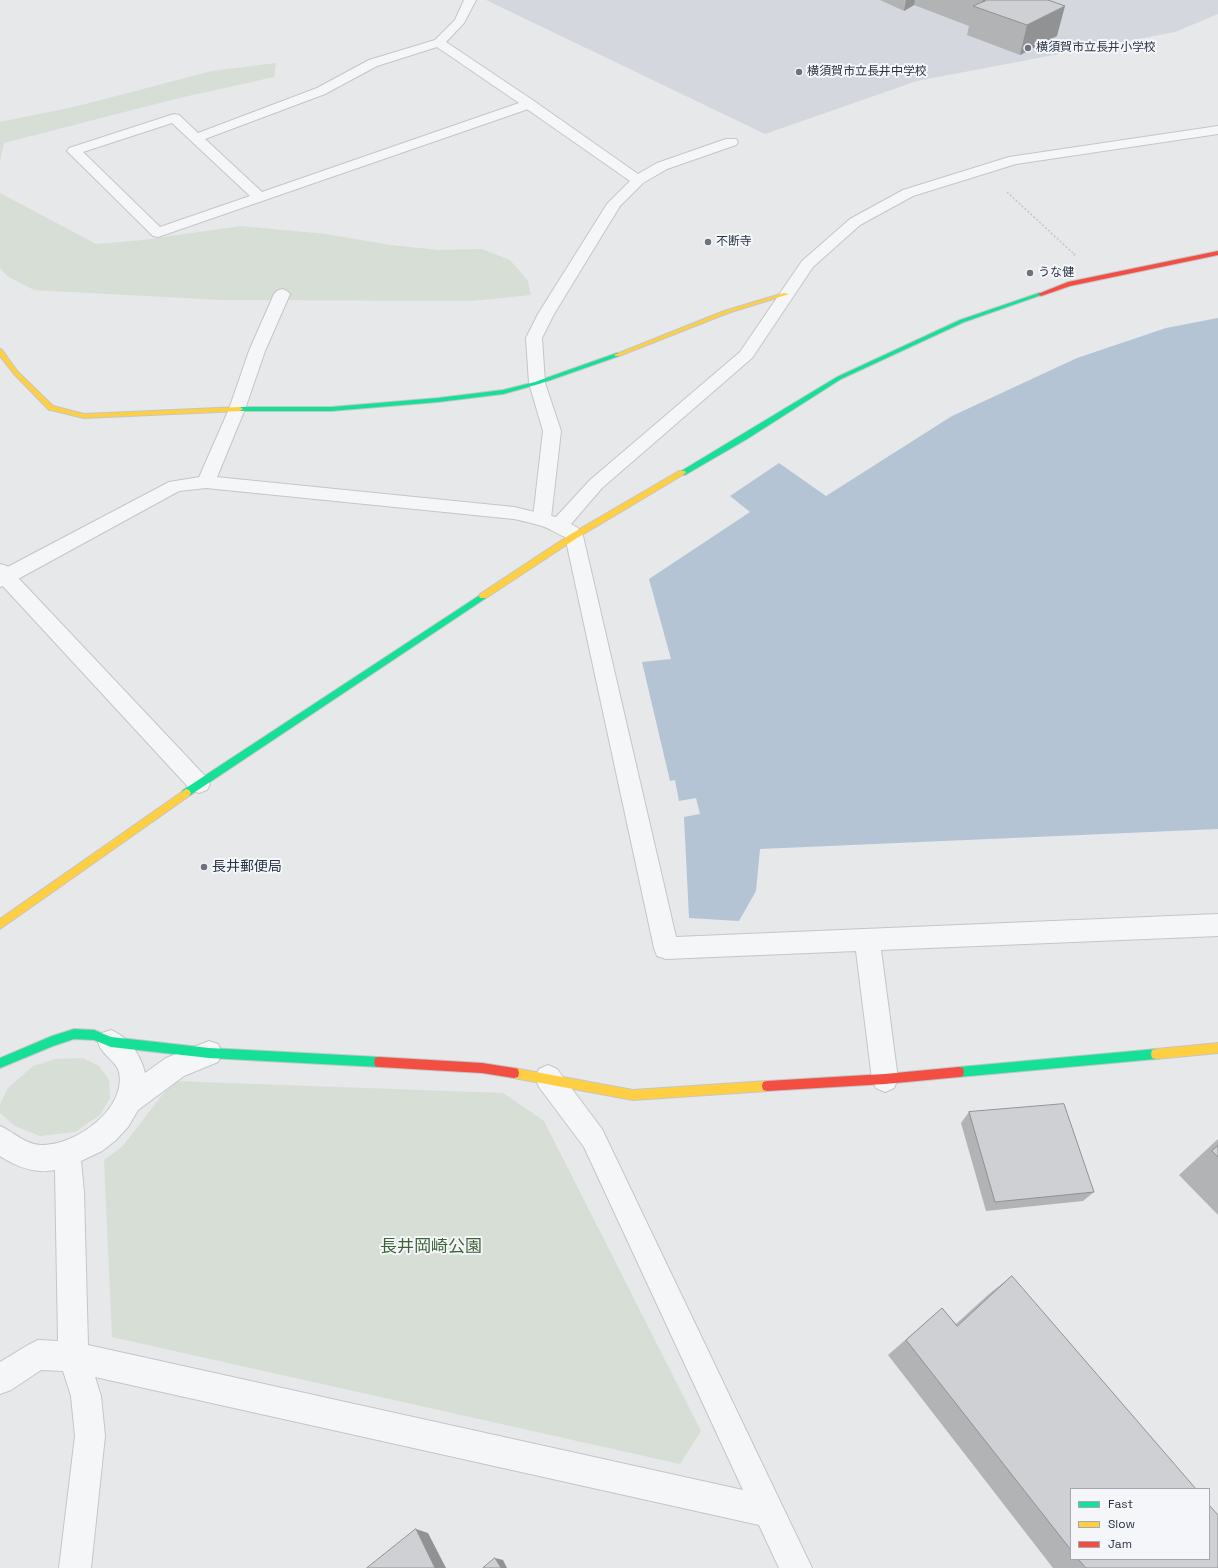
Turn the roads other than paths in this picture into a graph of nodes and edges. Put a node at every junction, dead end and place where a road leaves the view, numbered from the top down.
1 (470, 0) edge
2 (440, 43) junction
3 (529, 104) junction
4 (1218, 130) edge
5 (196, 138) junction
6 (731, 142) dead end
7 (638, 180) junction
8 (258, 197) junction
9 (1218, 253) edge
10 (282, 294) dead end
11 (786, 294) junction
12 (0, 351) edge
13 (537, 383) junction
14 (237, 408) junction
15 (206, 482) junction
16 (542, 518) junction
17 (567, 531) junction
18 (2, 576) edge
19 (199, 784) junction
20 (0, 925) edge
21 (1218, 925) edge
22 (867, 939) junction
23 (112, 1042) junction
24 (1218, 1048) edge
25 (209, 1053) junction
26 (0, 1063) edge
27 (548, 1078) junction
28 (885, 1079) junction
29 (127, 1102) junction
30 (0, 1139) edge
31 (67, 1154) junction
32 (73, 1357) junction
33 (0, 1379) edge
34 (768, 1510) junction
35 (75, 1568) edge
36 (796, 1568) edge

1 - 2 street
2 - 3 street
2 - 5 street
3 - 7 street
3 - 8 street
4 - 11 street
5 - 8 street
5 - 8 street
6 - 7 street
7 - 13 street
9 - 17 street
10 - 14 street
11 - 13 street
11 - 17 street
12 - 14 street
13 - 14 street
13 - 16 street
14 - 15 street
15 - 16 street
15 - 18 street
16 - 17 street
17 - 19 street
17 - 22 street
18 - 19 street
19 - 20 street
21 - 22 street
22 - 28 street
23 - 25 street
23 - 26 street
23 - 29 street
24 - 28 street
25 - 27 street
25 - 29 street
27 - 28 street
27 - 34 street
29 - 31 street
30 - 31 street
31 - 32 street
32 - 33 street
32 - 34 street
32 - 35 street
34 - 36 street

